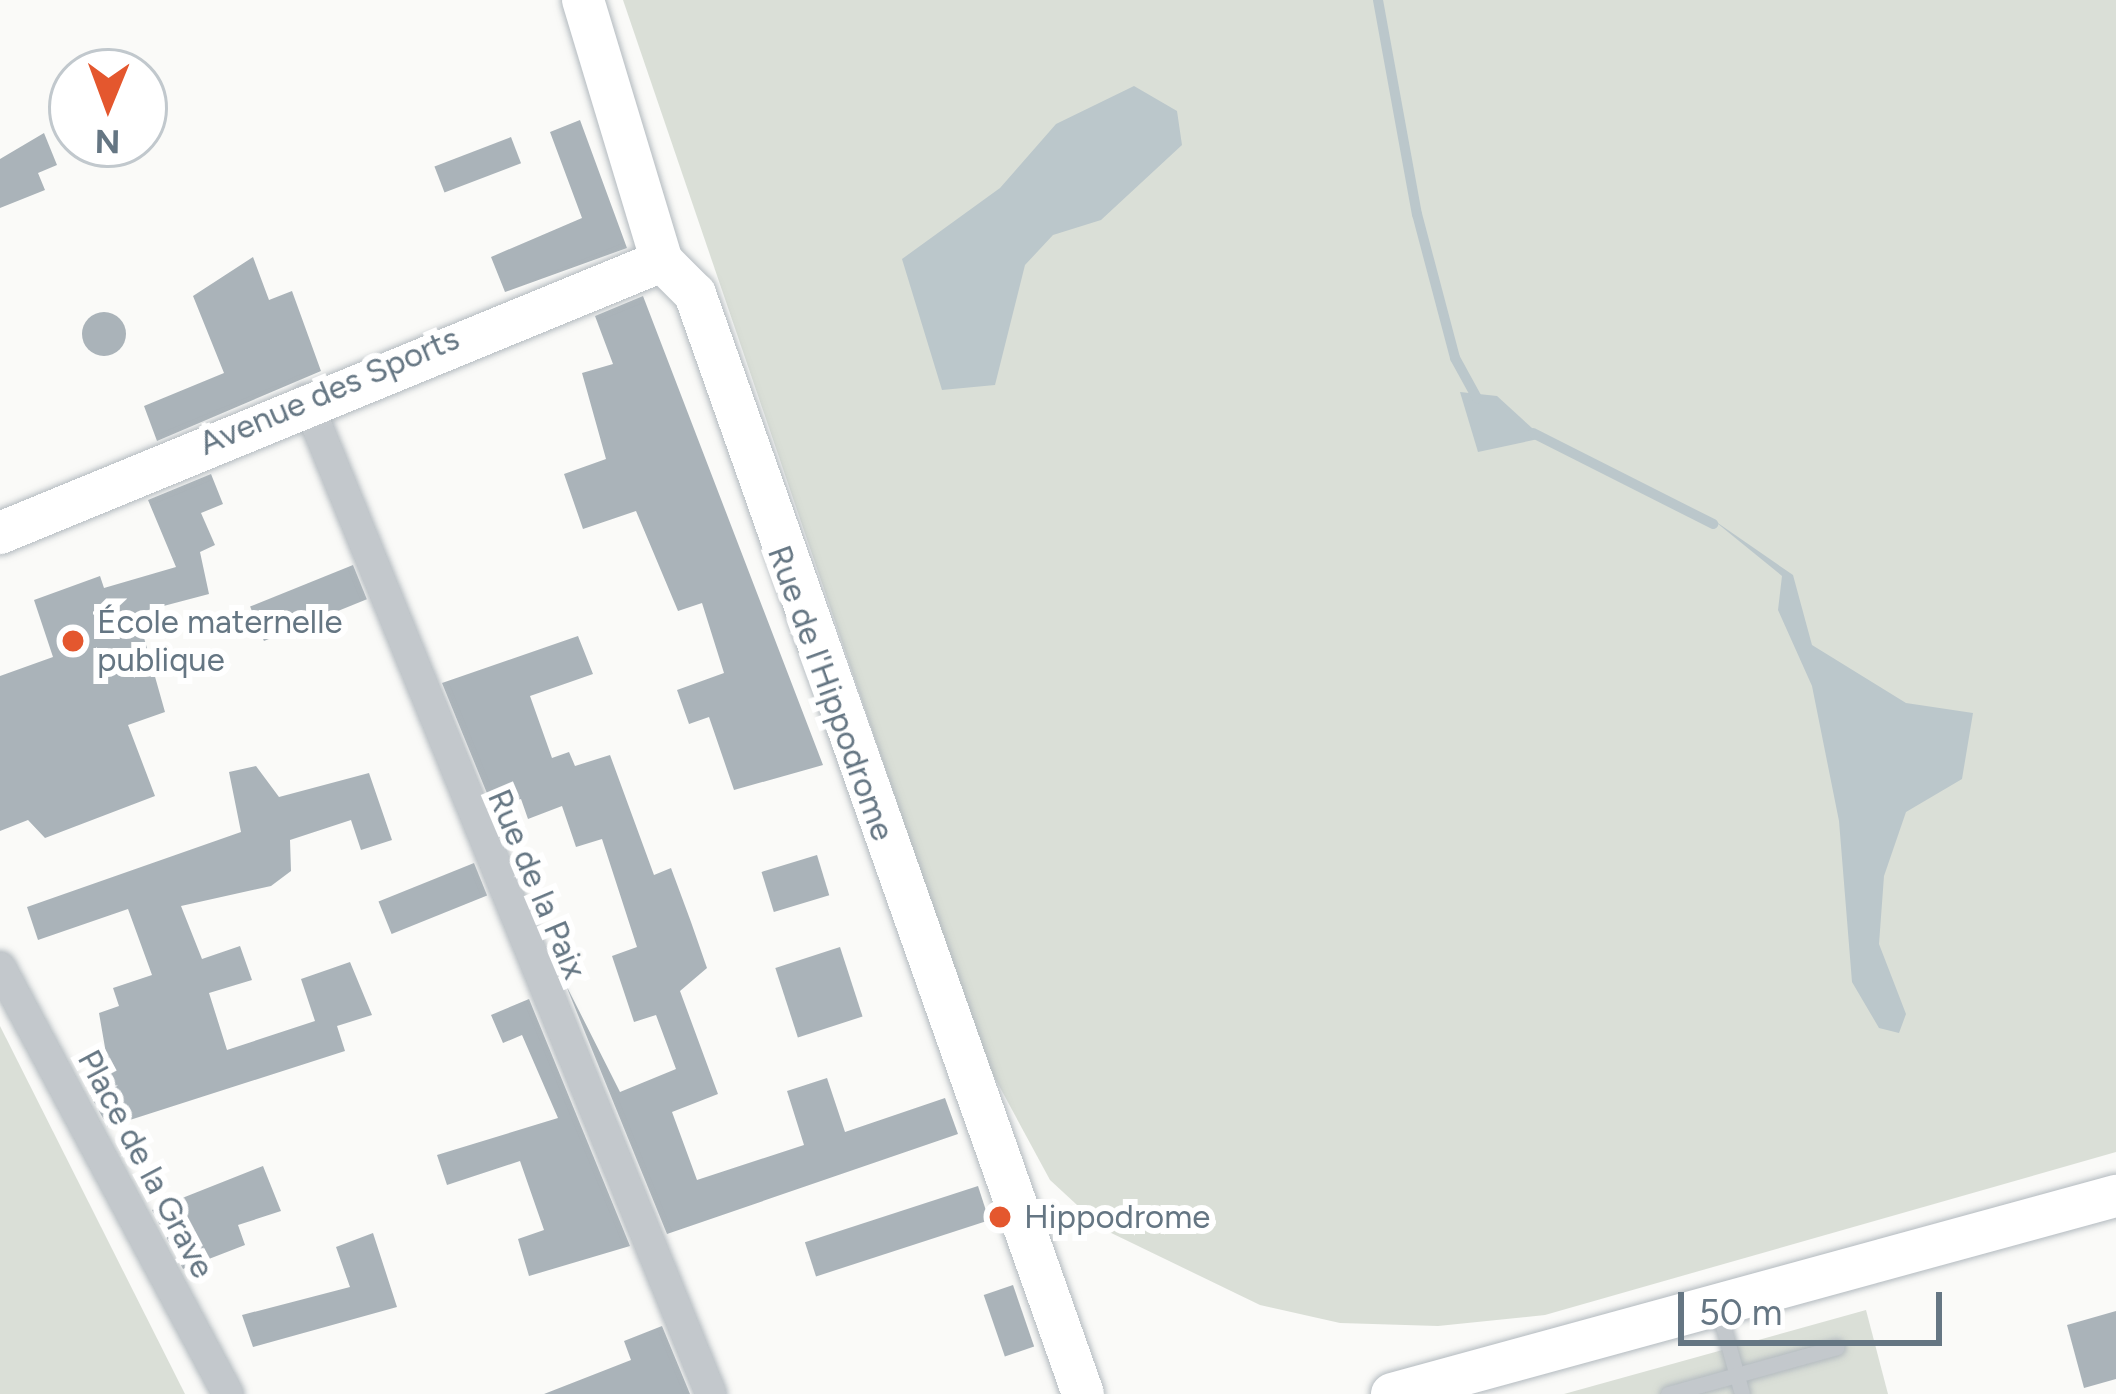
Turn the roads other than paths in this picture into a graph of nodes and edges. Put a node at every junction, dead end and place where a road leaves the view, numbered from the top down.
1 (583, 0) edge
2 (662, 261) junction
3 (306, 399) junction
4 (0, 533) edge
5 (0, 967) edge
6 (2116, 1196) edge
7 (1718, 1305) junction
8 (1837, 1347) dead end
9 (1737, 1375) junction
10 (1452, 1386) edge
11 (228, 1394) edge
12 (711, 1394) edge
13 (1082, 1394) edge
14 (1392, 1394) edge
15 (1668, 1394) edge
16 (1742, 1394) edge

1 - 2 main road, Rue de l'Hippodrome
2 - 3 main road, Avenue des Sports
2 - 13 main road, Rue de l'Hippodrome
3 - 4 main road, Avenue des Sports
3 - 12 street, Rue de la Paix
5 - 11 street, Place de la Grave
6 - 7 main road
7 - 9 lane
7 - 10 main road
8 - 9 lane
9 - 15 lane
9 - 16 lane
10 - 14 main road

